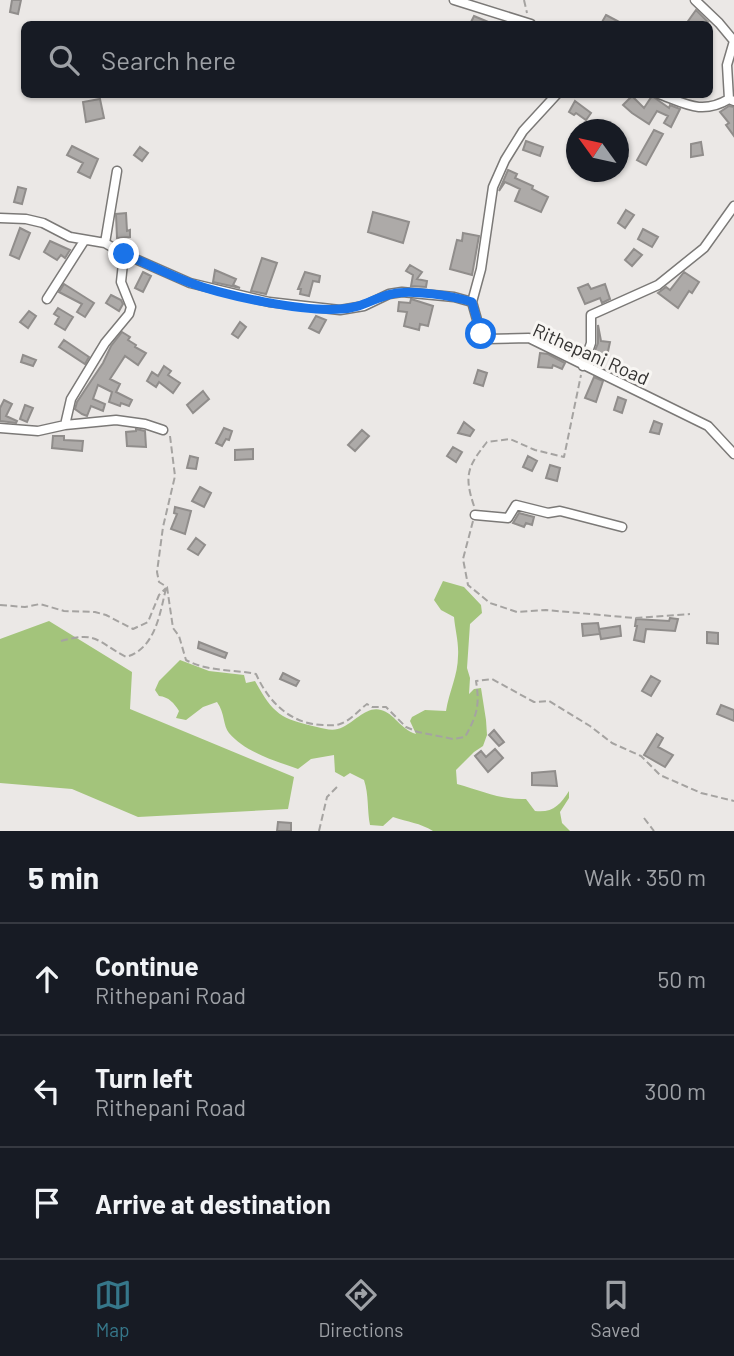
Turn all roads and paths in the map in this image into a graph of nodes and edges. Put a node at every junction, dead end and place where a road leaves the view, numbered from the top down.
1 (454, 0) edge
2 (524, 0) edge
3 (695, 0) edge
4 (521, 21) edge
5 (530, 21) edge
6 (553, 98) edge
7 (670, 98) edge
8 (731, 100) edge
9 (117, 171) dead end
10 (734, 206) edge
11 (0, 218) edge
12 (84, 241) junction
13 (105, 243) junction
14 (124, 254) junction
15 (47, 299) dead end
16 (472, 302) junction
17 (583, 366) junction
18 (65, 425) junction
19 (0, 428) edge
20 (163, 430) joint
21 (734, 454) edge
22 (475, 515) junction
23 (622, 527) dead end
24 (167, 587) junction
25 (0, 605) edge
26 (690, 614) dead end
27 (61, 641) dead end
28 (338, 786) dead end
29 (734, 801) edge
30 (643, 818) dead end
31 (319, 831) edge
32 (654, 831) edge

1 - 4 street
2 - 5 path
3 - 8 street
6 - 16 street
7 - 8 street
9 - 13 street
10 - 17 street
11 - 12 street
12 - 13 street
12 - 15 street
13 - 14 street
14 - 16 street
14 - 18 street
16 - 17 street, Rithepani Road
17 - 21 street, Rithepani Road
17 - 22 path
18 - 19 street
18 - 20 street
20 - 24 path
22 - 23 street
22 - 26 path
24 - 25 path
24 - 27 path
24 - 29 path
28 - 31 path
30 - 32 path

